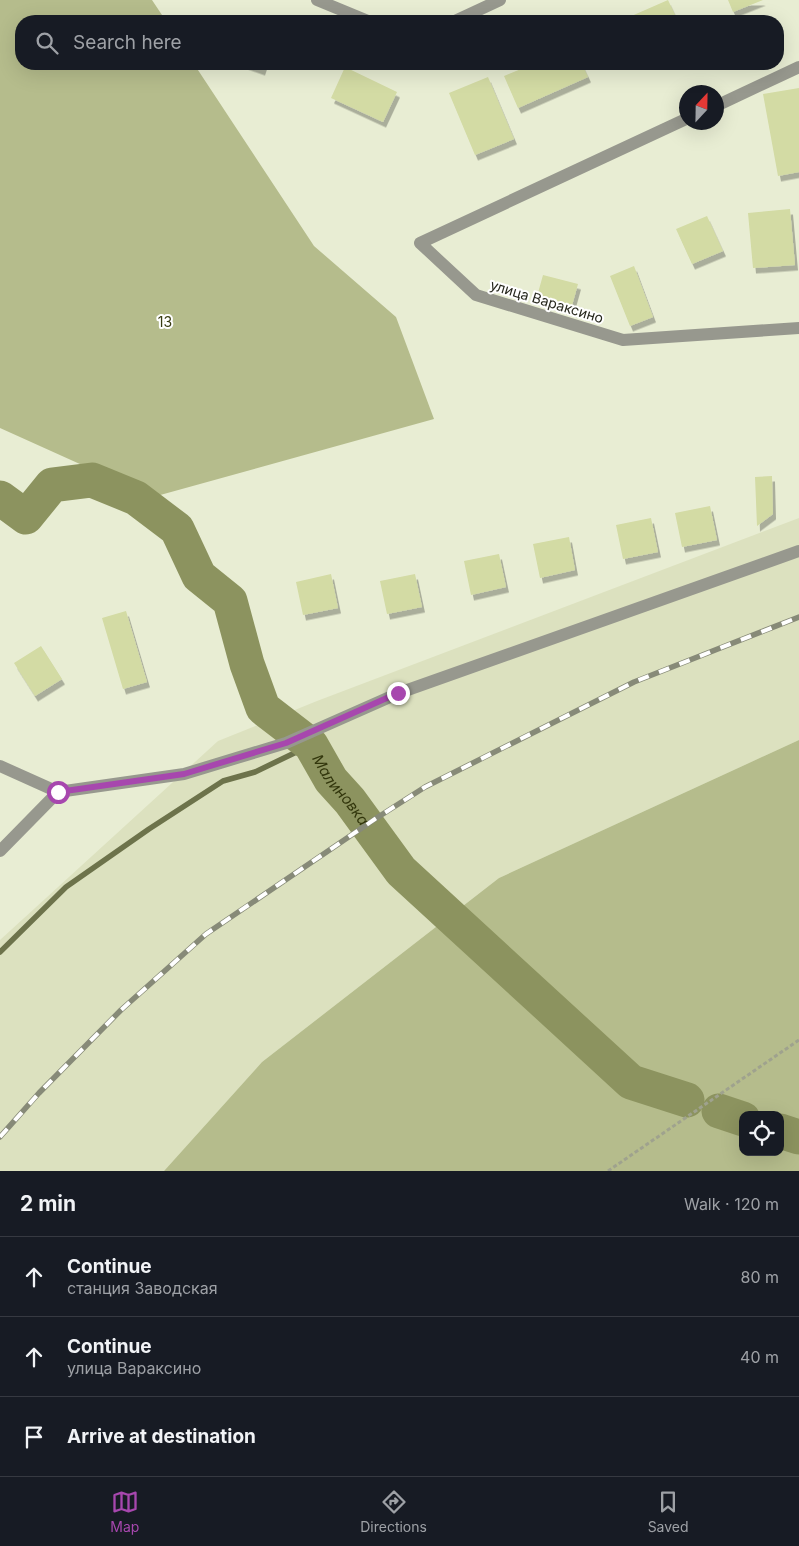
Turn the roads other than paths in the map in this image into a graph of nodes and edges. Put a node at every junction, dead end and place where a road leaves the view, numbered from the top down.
1 (316, 0) edge
2 (500, 0) edge
3 (353, 15) edge
4 (468, 15) edge
5 (799, 68) edge
6 (724, 102) edge
7 (679, 123) edge
8 (799, 328) edge
9 (799, 551) edge
10 (0, 766) edge
11 (58, 792) junction
12 (0, 851) edge

1 - 3 street
2 - 4 street
5 - 6 street
7 - 8 street, улица Вараксино
9 - 11 street
10 - 11 street
11 - 12 street

